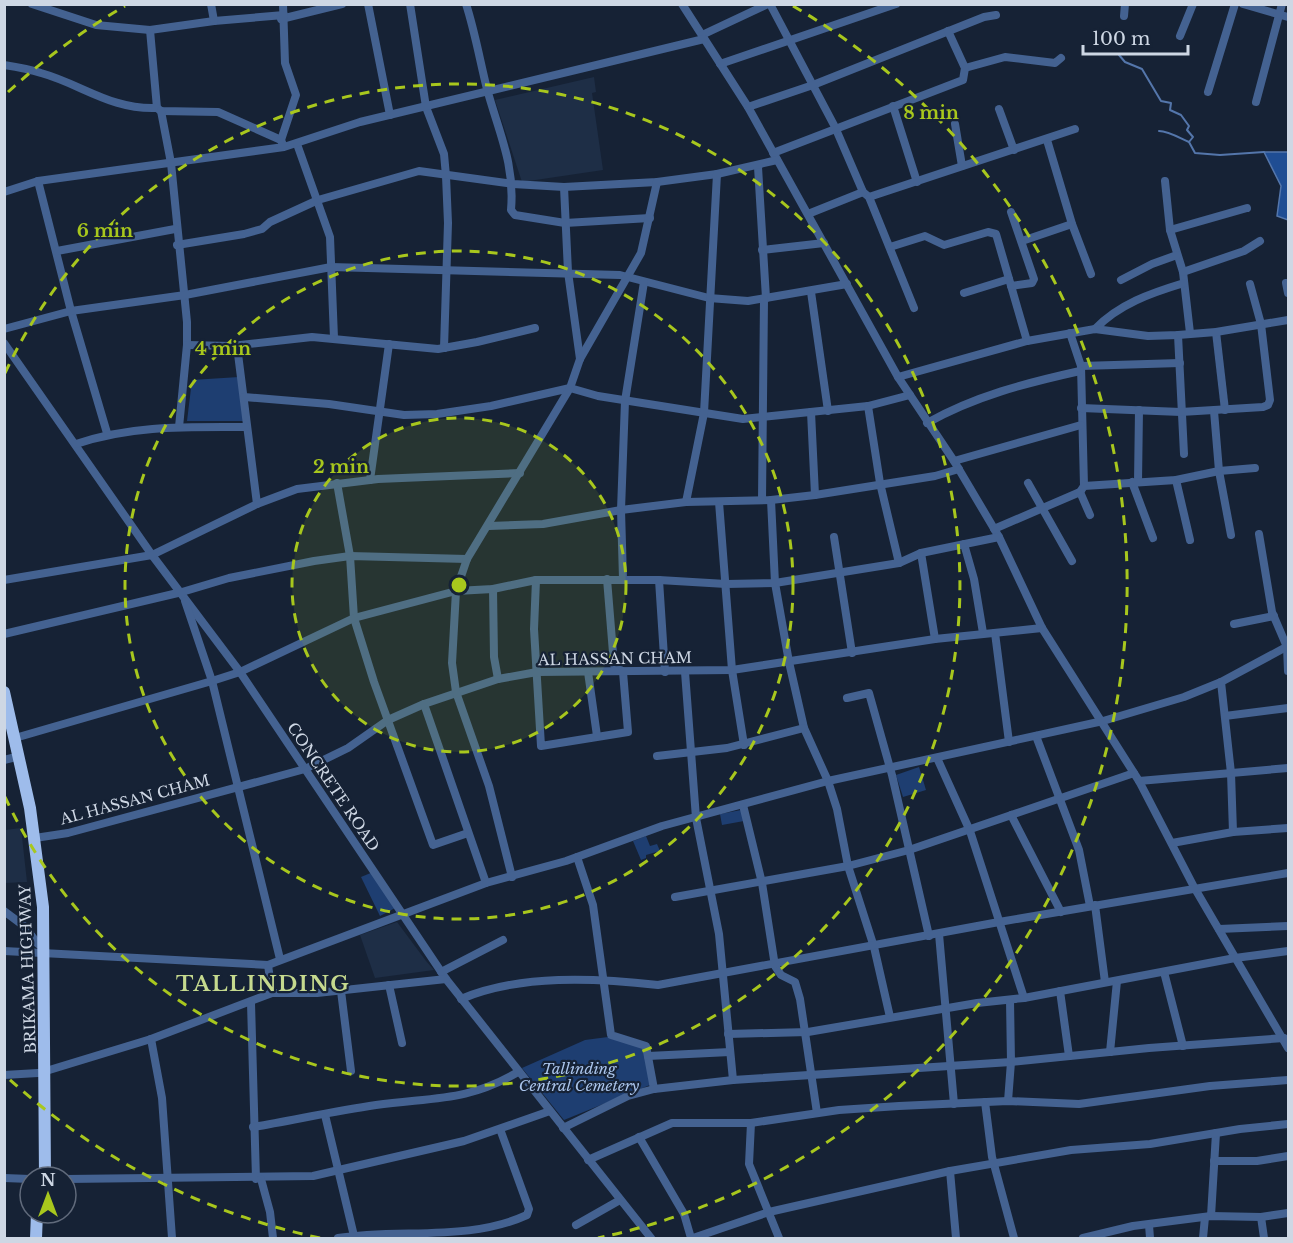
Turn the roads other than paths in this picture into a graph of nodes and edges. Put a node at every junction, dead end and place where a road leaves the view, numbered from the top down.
1 (32, 4) edge
2 (211, 4) edge
3 (283, 4) edge
4 (342, 4) edge
5 (368, 4) edge
6 (410, 4) edge
7 (466, 4) edge
8 (682, 4) edge
9 (769, 4) edge
10 (896, 4) edge
11 (1125, 4) edge
12 (1193, 4) edge
13 (1235, 4) edge
14 (1243, 4) edge
15 (1282, 4) edge
16 (996, 15) dead end
17 (1124, 16) dead end
18 (1284, 16) edge
19 (283, 17) junction
20 (214, 21) junction
21 (150, 30) junction
22 (948, 31) junction
23 (1180, 36) dead end
24 (703, 37) junction
25 (789, 41) junction
26 (1061, 58) dead end
27 (720, 64) junction
28 (4, 65) edge
29 (965, 68) junction
30 (813, 85) junction
31 (488, 91) junction
32 (1208, 92) dead end
33 (1256, 102) dead end
34 (893, 106) junction
35 (426, 107) junction
36 (748, 107) junction
37 (159, 110) junction
38 (999, 110) dead end
39 (390, 115) junction
40 (955, 124) dead end
41 (835, 127) junction
42 (1076, 129) dead end
43 (1047, 140) junction
44 (282, 144) junction
45 (297, 144) junction
46 (1014, 150) junction
47 (775, 157) junction
48 (171, 163) junction
49 (758, 166) junction
50 (962, 166) junction
51 (717, 174) junction
52 (446, 176) junction
53 (38, 181) junction
54 (1165, 181) dead end
55 (657, 182) junction
56 (917, 182) junction
57 (513, 184) junction
58 (564, 187) junction
59 (4, 192) edge
60 (866, 194) junction
61 (318, 200) junction
62 (1247, 208) dead end
63 (1011, 212) dead end
64 (808, 214) junction
65 (650, 218) junction
66 (565, 223) junction
67 (1072, 224) junction
68 (176, 229) junction
69 (1170, 230) junction
70 (1022, 241) junction
71 (1260, 241) dead end
72 (824, 243) junction
73 (177, 245) junction
74 (890, 247) junction
75 (762, 250) junction
76 (57, 251) junction
77 (1178, 255) junction
78 (331, 267) junction
79 (448, 269) junction
80 (568, 272) junction
81 (1183, 272) junction
82 (1091, 274) dead end
83 (630, 277) junction
84 (1121, 280) dead end
85 (644, 282) junction
86 (1010, 283) junction
87 (1184, 283) junction
88 (1286, 283) dead end
89 (847, 284) junction
90 (1250, 284) dead end
91 (811, 292) junction
92 (964, 293) dead end
93 (1288, 293) edge
94 (185, 295) junction
95 (709, 298) junction
96 (765, 298) junction
97 (914, 308) dead end
98 (71, 311) junction
99 (1288, 320) edge
100 (1261, 324) junction
101 (535, 327) dead end
102 (4, 329) edge
103 (1095, 329) junction
104 (1216, 332) junction
105 (1070, 333) junction
106 (1190, 333) junction
107 (1178, 335) junction
108 (334, 338) junction
109 (1027, 341) junction
110 (4, 343) edge
111 (389, 344) junction
112 (188, 345) junction
113 (237, 346) junction
114 (444, 348) junction
115 (580, 359) junction
116 (1180, 363) junction
117 (1080, 369) junction
118 (898, 377) junction
119 (570, 388) junction
120 (910, 395) junction
121 (244, 397) junction
122 (626, 401) junction
123 (868, 406) junction
124 (1081, 408) junction
125 (828, 411) junction
126 (1139, 411) junction
127 (1214, 411) junction
128 (1225, 411) junction
129 (811, 412) junction
130 (1181, 412) junction
131 (380, 413) junction
132 (704, 413) junction
133 (763, 418) junction
134 (927, 423) junction
135 (1081, 425) junction
136 (179, 427) junction
137 (246, 427) junction
138 (107, 434) junction
139 (76, 444) junction
140 (1184, 454) dead end
141 (957, 465) junction
142 (1255, 468) dead end
143 (1219, 471) junction
144 (520, 473) junction
145 (370, 480) junction
146 (1176, 480) junction
147 (1135, 482) junction
148 (337, 483) junction
149 (880, 483) junction
150 (1028, 483) dead end
151 (1082, 489) junction
152 (815, 495) junction
153 (767, 500) junction
154 (686, 502) junction
155 (719, 502) junction
156 (257, 504) junction
157 (1040, 508) junction
158 (621, 510) junction
159 (1090, 515) dead end
160 (489, 526) junction
161 (993, 529) junction
162 (1259, 534) dead end
163 (1231, 535) dead end
164 (834, 537) dead end
165 (999, 537) junction
166 (1154, 538) dead end
167 (1190, 540) dead end
168 (964, 544) junction
169 (921, 553) junction
170 (152, 555) junction
171 (350, 556) junction
172 (467, 559) junction
173 (1072, 561) dead end
174 (898, 563) junction
175 (841, 573) junction
176 (607, 579) junction
177 (623, 579) junction
178 (4, 580) edge
179 (536, 580) junction
180 (659, 580) junction
181 (775, 583) junction
182 (726, 584) junction
183 (494, 589) junction
184 (456, 591) junction
185 (182, 592) junction
186 (1274, 616) junction
187 (354, 618) junction
188 (1234, 624) dead end
189 (1042, 628) junction
190 (983, 633) junction
191 (995, 633) junction
192 (4, 634) edge
193 (935, 639) junction
194 (1288, 646) edge
195 (852, 653) junction
196 (789, 662) junction
197 (732, 670) junction
198 (1288, 671) edge
199 (240, 672) junction
200 (537, 672) junction
201 (588, 672) junction
202 (623, 672) junction
203 (664, 672) junction
204 (685, 672) junction
205 (498, 679) junction
206 (212, 681) junction
207 (1221, 682) junction
208 (4, 692) edge
209 (456, 692) junction
210 (847, 698) dead end
211 (424, 704) junction
212 (1288, 708) edge
213 (1225, 716) junction
214 (388, 720) junction
215 (1103, 721) junction
216 (4, 724) edge
217 (804, 728) junction
218 (597, 736) junction
219 (1036, 736) junction
220 (15, 738) junction
221 (1009, 742) junction
222 (744, 745) junction
223 (692, 754) junction
224 (657, 756) dead end
225 (937, 758) junction
226 (8, 759) edge
227 (889, 767) junction
228 (1288, 768) edge
229 (305, 770) junction
230 (1231, 774) junction
231 (1137, 777) junction
232 (828, 781) junction
233 (237, 787) junction
234 (1060, 797) junction
235 (743, 806) junction
236 (1011, 815) junction
237 (696, 818) junction
238 (1288, 828) edge
239 (970, 831) junction
240 (1233, 832) junction
241 (468, 833) junction
242 (35, 838) junction
243 (1172, 843) junction
244 (909, 850) junction
245 (578, 857) junction
246 (848, 866) junction
247 (1288, 873) edge
248 (512, 877) junction
249 (486, 883) junction
250 (762, 884) junction
251 (1194, 887) junction
252 (711, 891) junction
253 (675, 897) dead end
254 (1093, 905) junction
255 (4, 911) edge
256 (1061, 912) junction
257 (401, 915) junction
258 (999, 922) junction
259 (1288, 926) edge
260 (1219, 929) junction
261 (939, 934) junction
262 (929, 936) junction
263 (503, 940) dead end
264 (874, 947) junction
265 (40, 950) junction
266 (4, 951) edge
267 (1288, 951) edge
268 (1235, 958) junction
269 (280, 959) junction
270 (268, 965) junction
271 (775, 966) junction
272 (1164, 972) junction
273 (722, 975) junction
274 (443, 976) junction
275 (604, 979) junction
276 (1118, 981) junction
277 (1105, 982) junction
278 (389, 986) junction
279 (341, 991) junction
280 (1060, 991) junction
281 (272, 993) junction
282 (1024, 998) junction
283 (461, 999) junction
284 (1010, 1000) junction
285 (251, 1003) junction
286 (948, 1008) junction
287 (890, 1017) junction
288 (803, 1032) junction
289 (728, 1034) junction
290 (1285, 1038) edge
291 (151, 1039) junction
292 (402, 1043) dead end
293 (1183, 1046) junction
294 (1288, 1048) edge
295 (730, 1052) junction
296 (1110, 1052) junction
297 (648, 1056) junction
298 (1069, 1056) junction
299 (1011, 1062) junction
300 (950, 1065) junction
301 (351, 1071) dead end
302 (42, 1072) junction
303 (518, 1072) junction
304 (4, 1075) edge
305 (810, 1076) junction
306 (733, 1080) junction
307 (1288, 1080) edge
308 (654, 1089) junction
309 (1008, 1101) junction
310 (985, 1102) junction
311 (954, 1104) junction
312 (550, 1111) junction
313 (817, 1113) junction
314 (325, 1114) junction
315 (751, 1123) junction
316 (1288, 1124) edge
317 (253, 1127) junction
318 (563, 1128) junction
319 (500, 1129) junction
320 (1216, 1133) junction
321 (639, 1137) junction
322 (1288, 1156) edge
323 (588, 1160) junction
324 (1214, 1161) junction
325 (994, 1164) junction
326 (38, 1165) edge
327 (45, 1165) edge
328 (950, 1170) junction
329 (339, 1171) junction
330 (170, 1178) junction
331 (78, 1179) edge
332 (259, 1179) junction
333 (620, 1200) junction
334 (769, 1212) junction
335 (1288, 1214) edge
336 (1208, 1216) junction
337 (1261, 1217) junction
338 (576, 1224) dead end
339 (1149, 1225) junction
340 (354, 1236) junction
341 (172, 1239) edge
342 (273, 1239) edge
343 (338, 1239) edge
344 (651, 1239) edge
345 (692, 1239) edge
346 (780, 1239) edge
347 (956, 1239) edge
348 (1014, 1239) edge
349 (1083, 1239) edge
350 (1150, 1239) edge
351 (1203, 1239) edge
352 (1264, 1239) edge

1 - 21 street
2 - 20 street
3 - 19 street
4 - 19 street
5 - 39 street
6 - 35 street
7 - 31 street
8 - 24 street
9 - 24 street
9 - 25 street
10 - 25 street
11 - 17 street
12 - 23 street
13 - 32 street
14 - 18 street
15 - 18 street
16 - 22 street
18 - 33 street
19 - 20 street
19 - 44 street
20 - 21 street
21 - 37 street
22 - 29 street
22 - 30 street
24 - 27 street
24 - 31 street
25 - 27 street
25 - 30 street
26 - 29 street
27 - 36 street
28 - 37 street
29 - 34 street
30 - 36 street
30 - 41 street
31 - 35 street
31 - 57 street
34 - 41 street
34 - 56 street
35 - 39 street
35 - 52 street
36 - 47 street
37 - 44 street
37 - 48 street
38 - 46 street
39 - 45 street
40 - 50 street
41 - 47 street
41 - 60 street
42 - 43 street
43 - 46 street
43 - 67 street
44 - 45 street
44 - 48 street
45 - 61 street
46 - 50 street
47 - 49 street
47 - 64 street
48 - 53 street
48 - 68 street
49 - 51 street
49 - 75 street
50 - 56 street
51 - 55 street
51 - 95 street
52 - 57 street
52 - 61 street
52 - 79 street
53 - 59 street
53 - 76 street
54 - 69 street
55 - 58 street
55 - 65 street
56 - 60 street
57 - 58 street
57 - 66 street
58 - 66 street
60 - 64 street
60 - 74 street
61 - 73 street
61 - 78 street
62 - 69 street
63 - 70 street
64 - 72 street
65 - 66 street
65 - 83 street
66 - 80 street
67 - 70 street
67 - 82 street
68 - 73 street
68 - 76 street
69 - 77 street
70 - 86 street
71 - 81 street
72 - 75 street
72 - 89 street
73 - 94 street
74 - 86 street
74 - 97 street
75 - 96 street
76 - 98 street
77 - 81 street
77 - 84 street
78 - 79 street
78 - 94 street
78 - 108 street
79 - 80 street
79 - 114 street
80 - 83 street
80 - 115 street
81 - 87 street
83 - 85 street
83 - 115 street
85 - 95 street
85 - 122 street
86 - 92 street
86 - 109 street
87 - 103 street
87 - 106 street
88 - 93 street
89 - 91 street
89 - 118 street
90 - 100 street
91 - 96 street
91 - 125 street
94 - 98 street
94 - 112 street
95 - 96 street
95 - 132 street
96 - 133 street
98 - 102 street
98 - 138 street
99 - 100 street
100 - 104 street
100 - 128 street
101 - 114 street
103 - 105 street
103 - 107 street
104 - 106 street
104 - 128 street
105 - 109 street
105 - 117 street
106 - 107 street
107 - 116 street
108 - 111 street
108 - 113 street
109 - 118 street
110 - 139 street, CONCRETE ROAD
111 - 114 street
111 - 131 street
112 - 113 street
112 - 136 street
113 - 121 street
115 - 119 street
116 - 117 street
116 - 130 street
117 - 124 street
117 - 134 street
118 - 120 street
119 - 122 street
119 - 131 street
119 - 144 street
120 - 123 street
120 - 134 street
121 - 131 street
121 - 137 street
122 - 132 street
122 - 158 street
123 - 125 street
123 - 149 street
124 - 126 street
124 - 135 street
125 - 129 street
126 - 130 street
126 - 147 street
127 - 128 street
127 - 130 street
127 - 143 street
129 - 133 street
129 - 152 street
130 - 140 street
131 - 145 street
132 - 133 street
132 - 154 street
133 - 153 street
134 - 141 street
135 - 141 street
135 - 151 street
136 - 137 street
136 - 138 street
137 - 156 street
138 - 139 street
139 - 170 street, CONCRETE ROAD
141 - 149 street
141 - 161 street
142 - 143 street
143 - 146 street
143 - 163 street
144 - 145 street
144 - 160 street
145 - 148 street
146 - 147 street
146 - 167 street
147 - 151 street
147 - 166 street
148 - 156 street
148 - 171 street
149 - 152 street
149 - 174 street
150 - 157 street
151 - 157 street
151 - 159 street
152 - 153 street
153 - 155 street
153 - 181 street
154 - 155 street
154 - 158 street
155 - 182 street
156 - 170 street
157 - 161 street
157 - 173 street
158 - 160 street
158 - 177 street
160 - 172 street
161 - 165 street
162 - 186 street
164 - 175 street
165 - 168 street
165 - 189 street
168 - 169 street
168 - 190 street
169 - 174 street
169 - 193 street
170 - 178 street
170 - 185 street, CONCRETE ROAD
171 - 172 street
171 - 185 street
171 - 187 street
172 - 184 street
174 - 175 street
175 - 181 street
175 - 195 street
176 - 177 street
176 - 179 street
176 - 202 street
177 - 180 street
179 - 183 street
179 - 200 street
180 - 182 street
180 - 203 street
181 - 182 street
181 - 196 street
182 - 197 street
183 - 184 street
183 - 205 street
184 - 187 street
184 - 209 street
185 - 192 street
185 - 199 street, CONCRETE ROAD
185 - 206 street
186 - 188 street
186 - 194 street
187 - 199 street
187 - 214 street
189 - 191 street, AL HASSAN CHAM
189 - 215 street
190 - 191 street, AL HASSAN CHAM
190 - 193 street, AL HASSAN CHAM
191 - 221 street
193 - 195 street, AL HASSAN CHAM
194 - 198 street
194 - 207 street
195 - 196 street, AL HASSAN CHAM
196 - 197 street, AL HASSAN CHAM
196 - 217 street
197 - 204 street, AL HASSAN CHAM
197 - 222 street
199 - 206 street
199 - 229 street, CONCRETE ROAD
200 - 201 street, AL HASSAN CHAM
200 - 205 street, AL HASSAN CHAM
200 - 218 street
201 - 202 street, AL HASSAN CHAM
201 - 218 street
202 - 203 street, AL HASSAN CHAM
202 - 218 street
203 - 204 street, AL HASSAN CHAM
204 - 223 street
205 - 209 street, AL HASSAN CHAM
206 - 220 street
206 - 233 street
207 - 213 street
207 - 215 street
208 - 220 highway, BRIKAMA HIGHWAY
209 - 211 street, AL HASSAN CHAM
209 - 248 street
210 - 227 street
211 - 214 street, AL HASSAN CHAM
211 - 241 street
212 - 213 street
213 - 230 street
214 - 229 street, AL HASSAN CHAM
214 - 241 street
215 - 219 street
215 - 231 street
216 - 226 highway, BRIKAMA HIGHWAY
217 - 222 street
217 - 232 street
219 - 221 street
219 - 234 street
220 - 242 highway, BRIKAMA HIGHWAY
221 - 225 street
222 - 223 street
223 - 224 street
223 - 237 street
225 - 227 street
225 - 239 street
226 - 265 highway, BRIKAMA HIGHWAY
227 - 232 street
227 - 244 street
228 - 230 street
229 - 233 street, AL HASSAN CHAM
229 - 257 street, CONCRETE ROAD
230 - 231 street
230 - 240 street
231 - 234 street
231 - 243 street
232 - 235 street
232 - 246 street
233 - 242 street, AL HASSAN CHAM
233 - 269 street
234 - 236 street
234 - 254 street
235 - 237 street
235 - 250 street
236 - 239 street
236 - 256 street
237 - 245 street
237 - 252 street
238 - 240 street
239 - 244 street
239 - 258 street
240 - 243 street
241 - 249 street
242 - 265 highway, BRIKAMA HIGHWAY
243 - 251 street
244 - 246 street
244 - 262 street
245 - 248 street
245 - 275 street
246 - 250 street
246 - 264 street
247 - 251 street
248 - 249 street
249 - 257 street
250 - 252 street
250 - 271 street
251 - 254 street
251 - 260 street
252 - 253 street
252 - 273 street
254 - 256 street
254 - 277 street
255 - 265 street
256 - 258 street
257 - 269 street
257 - 274 street, CONCRETE ROAD
258 - 261 street
258 - 282 street
259 - 260 street
260 - 268 street
261 - 262 street
261 - 286 street
262 - 264 street
263 - 274 street
264 - 271 street
264 - 287 street
265 - 266 street
265 - 270 street
265 - 302 highway, BRIKAMA HIGHWAY
267 - 268 street
268 - 272 street
268 - 290 street
269 - 270 street
270 - 281 street
271 - 273 street
271 - 288 street
272 - 276 street
272 - 293 street
273 - 275 street
273 - 289 street
274 - 278 street
274 - 283 street, CONCRETE ROAD
275 - 283 street
275 - 297 street
276 - 277 street
276 - 296 street
277 - 280 street
278 - 279 street
278 - 292 street
279 - 281 street
279 - 301 street
280 - 282 street
280 - 298 street
281 - 285 street
282 - 284 street
283 - 303 street, CONCRETE ROAD
284 - 286 street
284 - 299 street
285 - 291 street
285 - 317 street
286 - 287 street
286 - 300 street
287 - 288 street
288 - 289 street
288 - 305 street
289 - 295 street
290 - 293 street
290 - 294 street
291 - 302 street
291 - 330 street
293 - 296 street
295 - 297 street
295 - 306 street
296 - 298 street
297 - 308 street
298 - 299 street
299 - 300 street
299 - 309 street
300 - 305 street
300 - 311 street
302 - 304 street
302 - 326 highway, BRIKAMA HIGHWAY
302 - 327 highway, BRIKAMA HIGHWAY
303 - 312 street, CONCRETE ROAD
303 - 314 street
305 - 306 street
305 - 313 street
306 - 308 street
307 - 309 street
308 - 318 street
309 - 310 street
310 - 311 street
310 - 325 street
311 - 313 street
312 - 318 street, CONCRETE ROAD
312 - 319 street
313 - 315 street
314 - 317 street
314 - 329 street
315 - 321 street
315 - 334 street
316 - 320 street
317 - 332 street
318 - 323 street, CONCRETE ROAD
319 - 329 street
319 - 340 street
320 - 324 street
320 - 325 street
321 - 323 street
321 - 345 street
322 - 324 street
323 - 333 street, CONCRETE ROAD
324 - 336 street
325 - 328 street
325 - 348 street
328 - 334 street
328 - 347 street
329 - 332 street
329 - 340 street
330 - 331 street
330 - 332 street
330 - 341 street
332 - 342 street
333 - 338 street
333 - 344 street, CONCRETE ROAD
334 - 345 street
334 - 346 street
335 - 337 street
336 - 337 street
336 - 339 street
336 - 351 street
337 - 352 street
339 - 349 street
339 - 350 street
340 - 343 street

